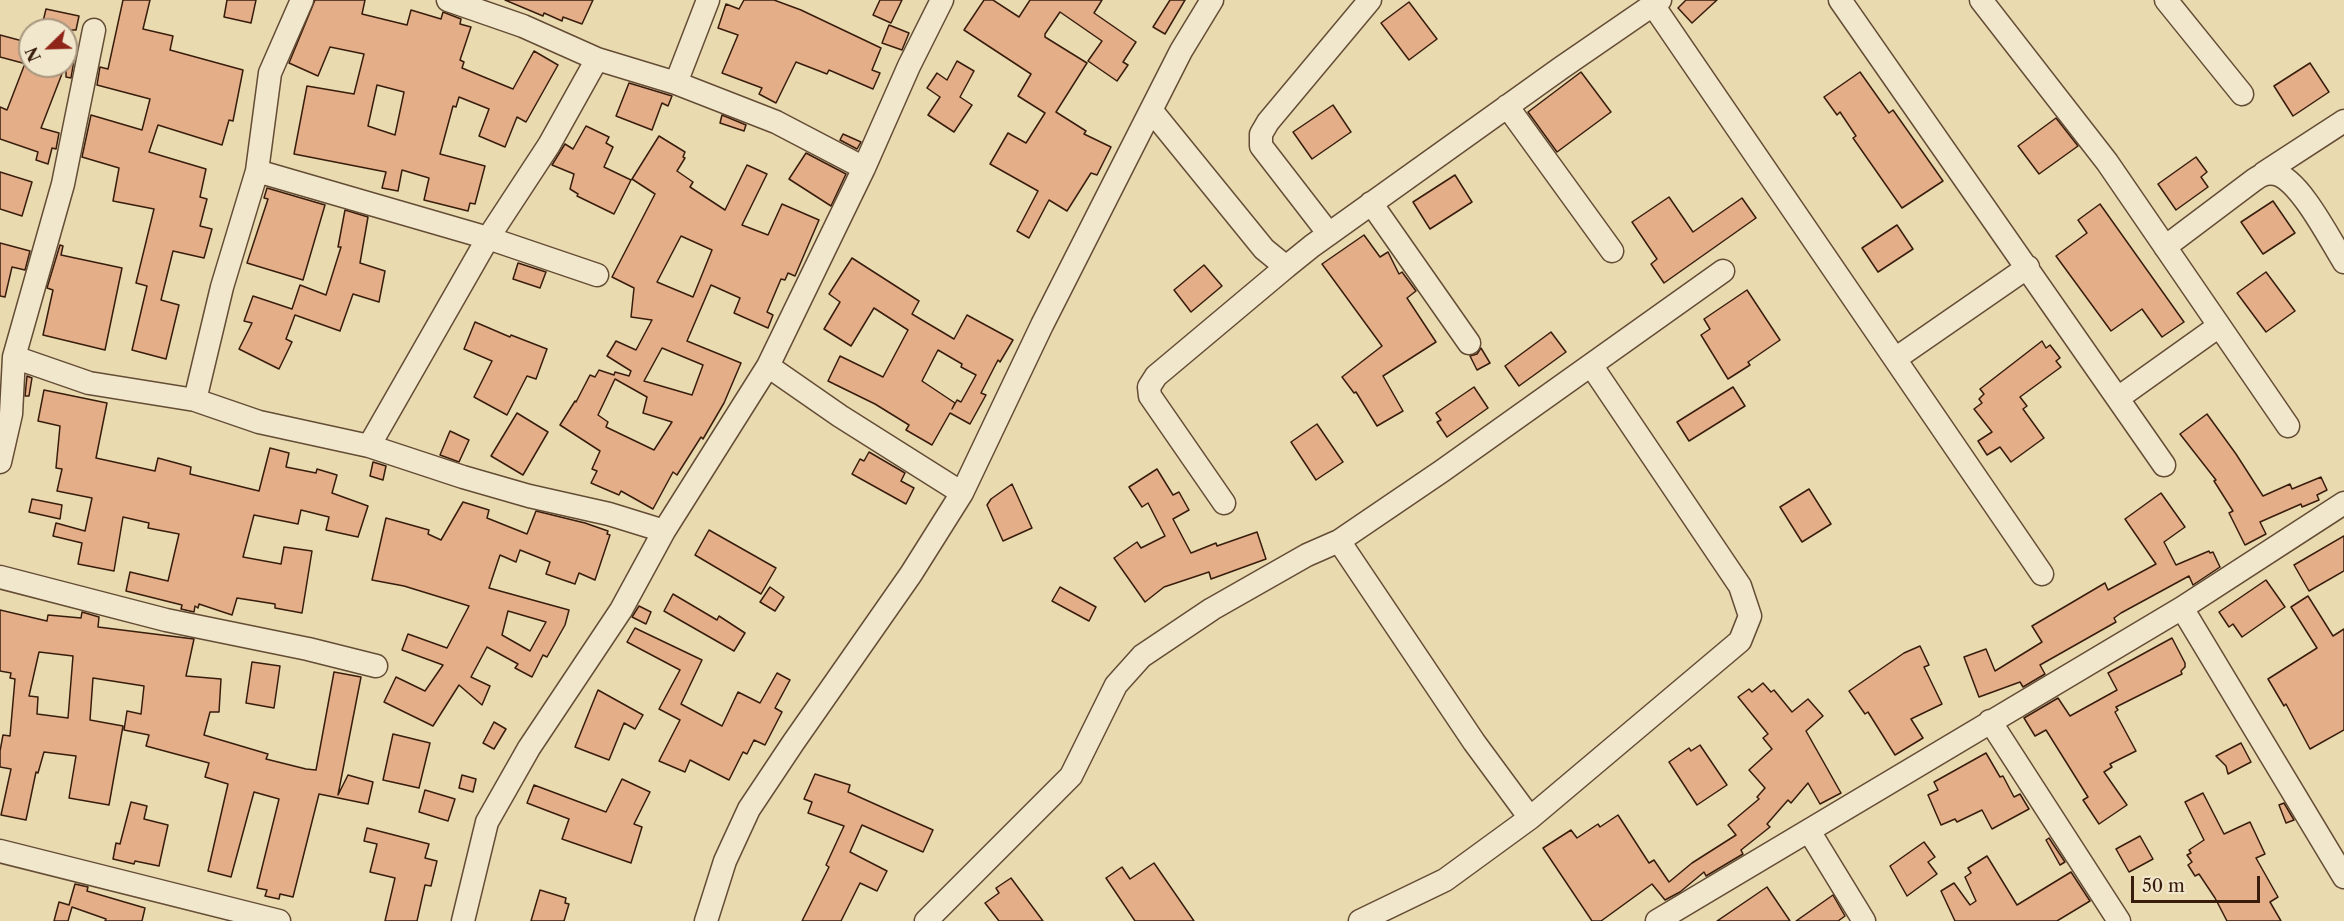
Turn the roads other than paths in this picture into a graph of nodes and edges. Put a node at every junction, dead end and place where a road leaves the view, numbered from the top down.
1 (302, 0) edge
2 (448, 0) edge
3 (708, 0) edge
4 (942, 0) edge
5 (1212, 0) edge
6 (1370, 0) edge
7 (1840, 0) edge
8 (1981, 0) edge
9 (2166, 0) edge
10 (1656, 3) edge
11 (94, 30) dead end
12 (597, 59) junction
13 (676, 83) junction
14 (2242, 94) dead end
15 (1507, 106) junction
16 (1151, 110) junction
17 (2344, 121) edge
18 (864, 168) junction
19 (256, 171) junction
20 (2264, 173) junction
21 (1371, 204) junction
22 (1329, 234) junction
23 (489, 238) junction
24 (2165, 247) junction
25 (1612, 251) dead end
26 (2344, 262) edge
27 (1286, 267) junction
28 (2028, 267) junction
29 (1723, 271) dead end
30 (597, 275) dead end
31 (2219, 326) junction
32 (1469, 343) dead end
33 (14, 357) junction
34 (1895, 359) junction
35 (1590, 364) junction
36 (768, 366) junction
37 (2118, 398) junction
38 (195, 400) junction
39 (2288, 426) dead end
40 (369, 446) junction
41 (0, 462) edge
42 (2164, 465) dead end
43 (962, 493) junction
44 (1224, 503) dead end
45 (2344, 503) edge
46 (664, 531) junction
47 (1339, 541) junction
48 (2042, 574) dead end
49 (0, 577) edge
50 (2182, 608) junction
51 (376, 666) dead end
52 (1990, 721) junction
53 (1530, 818) junction
54 (1809, 831) junction
55 (0, 851) edge
56 (2344, 877) edge
57 (279, 921) edge
58 (463, 921) edge
59 (705, 921) edge
60 (926, 921) edge
61 (1360, 921) edge
62 (1657, 921) edge
63 (1864, 921) edge
64 (2119, 921) edge

1 - 19 street
2 - 12 street
3 - 13 street
4 - 18 street
5 - 16 street
6 - 22 street
7 - 28 street
8 - 24 street
9 - 14 street
10 - 15 street
10 - 34 street
11 - 33 street
12 - 13 street
12 - 23 street
13 - 18 street
15 - 21 street
15 - 25 street
16 - 27 street
16 - 43 street
17 - 20 street
18 - 36 street
19 - 23 street
19 - 38 street
20 - 24 street
20 - 26 street
21 - 22 street
21 - 32 street
22 - 27 street
23 - 30 street
23 - 40 street
24 - 31 street
27 - 44 street
28 - 34 street
28 - 37 street
29 - 35 street
31 - 37 street
31 - 39 street
33 - 38 street
33 - 41 street
34 - 48 street
35 - 47 street
35 - 53 street
36 - 43 street
36 - 46 street
37 - 42 street
38 - 40 street
40 - 46 street
43 - 59 street
45 - 50 street
46 - 58 street
47 - 53 street
47 - 60 street
49 - 51 street
50 - 52 street
50 - 56 street
52 - 54 street
52 - 64 street
53 - 61 street
54 - 62 street
54 - 63 street
55 - 57 street

